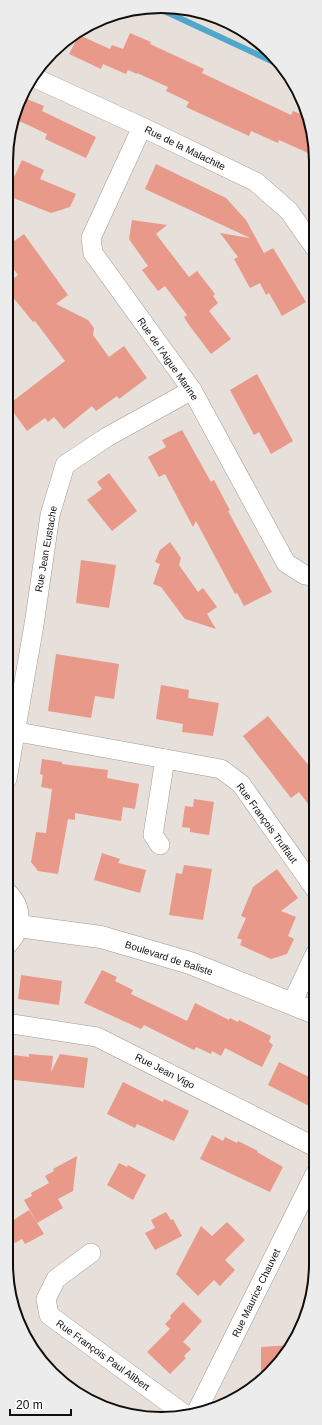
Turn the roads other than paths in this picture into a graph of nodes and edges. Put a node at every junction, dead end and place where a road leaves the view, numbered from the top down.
1 (38, 80) edge
2 (142, 127) junction
3 (309, 239) edge
4 (192, 390) junction
5 (309, 575) edge
6 (13, 718) edge
7 (13, 732) edge
8 (165, 759) junction
9 (160, 845) dead end
10 (309, 880) edge
11 (13, 899) edge
12 (18, 926) junction
13 (13, 937) edge
14 (309, 967) edge
15 (292, 1003) junction
16 (309, 1010) edge
17 (13, 1024) edge
18 (309, 1144) edge
19 (309, 1186) edge
20 (91, 1253) dead end
21 (199, 1407) edge
22 (180, 1411) edge

1 - 2 street, Rue de la Malachite
2 - 3 street, Rue de la Malachite
2 - 4 street, Rue de l'Aigue Marine
4 - 5 street, Rue de l'Aigue Marine
4 - 6 street, Rue Jean Eustache
7 - 8 street, Rue François Truffaut
8 - 9 street
8 - 10 street, Rue François Truffaut
11 - 12 street
12 - 13 street
12 - 15 street, Boulevard de Baliste
14 - 15 street
15 - 16 street, Boulevard de Baliste
17 - 18 street, Rue Jean Vigo
19 - 21 street, Rue Maurice Chauvet
20 - 22 street, Rue François Paul Alibert

